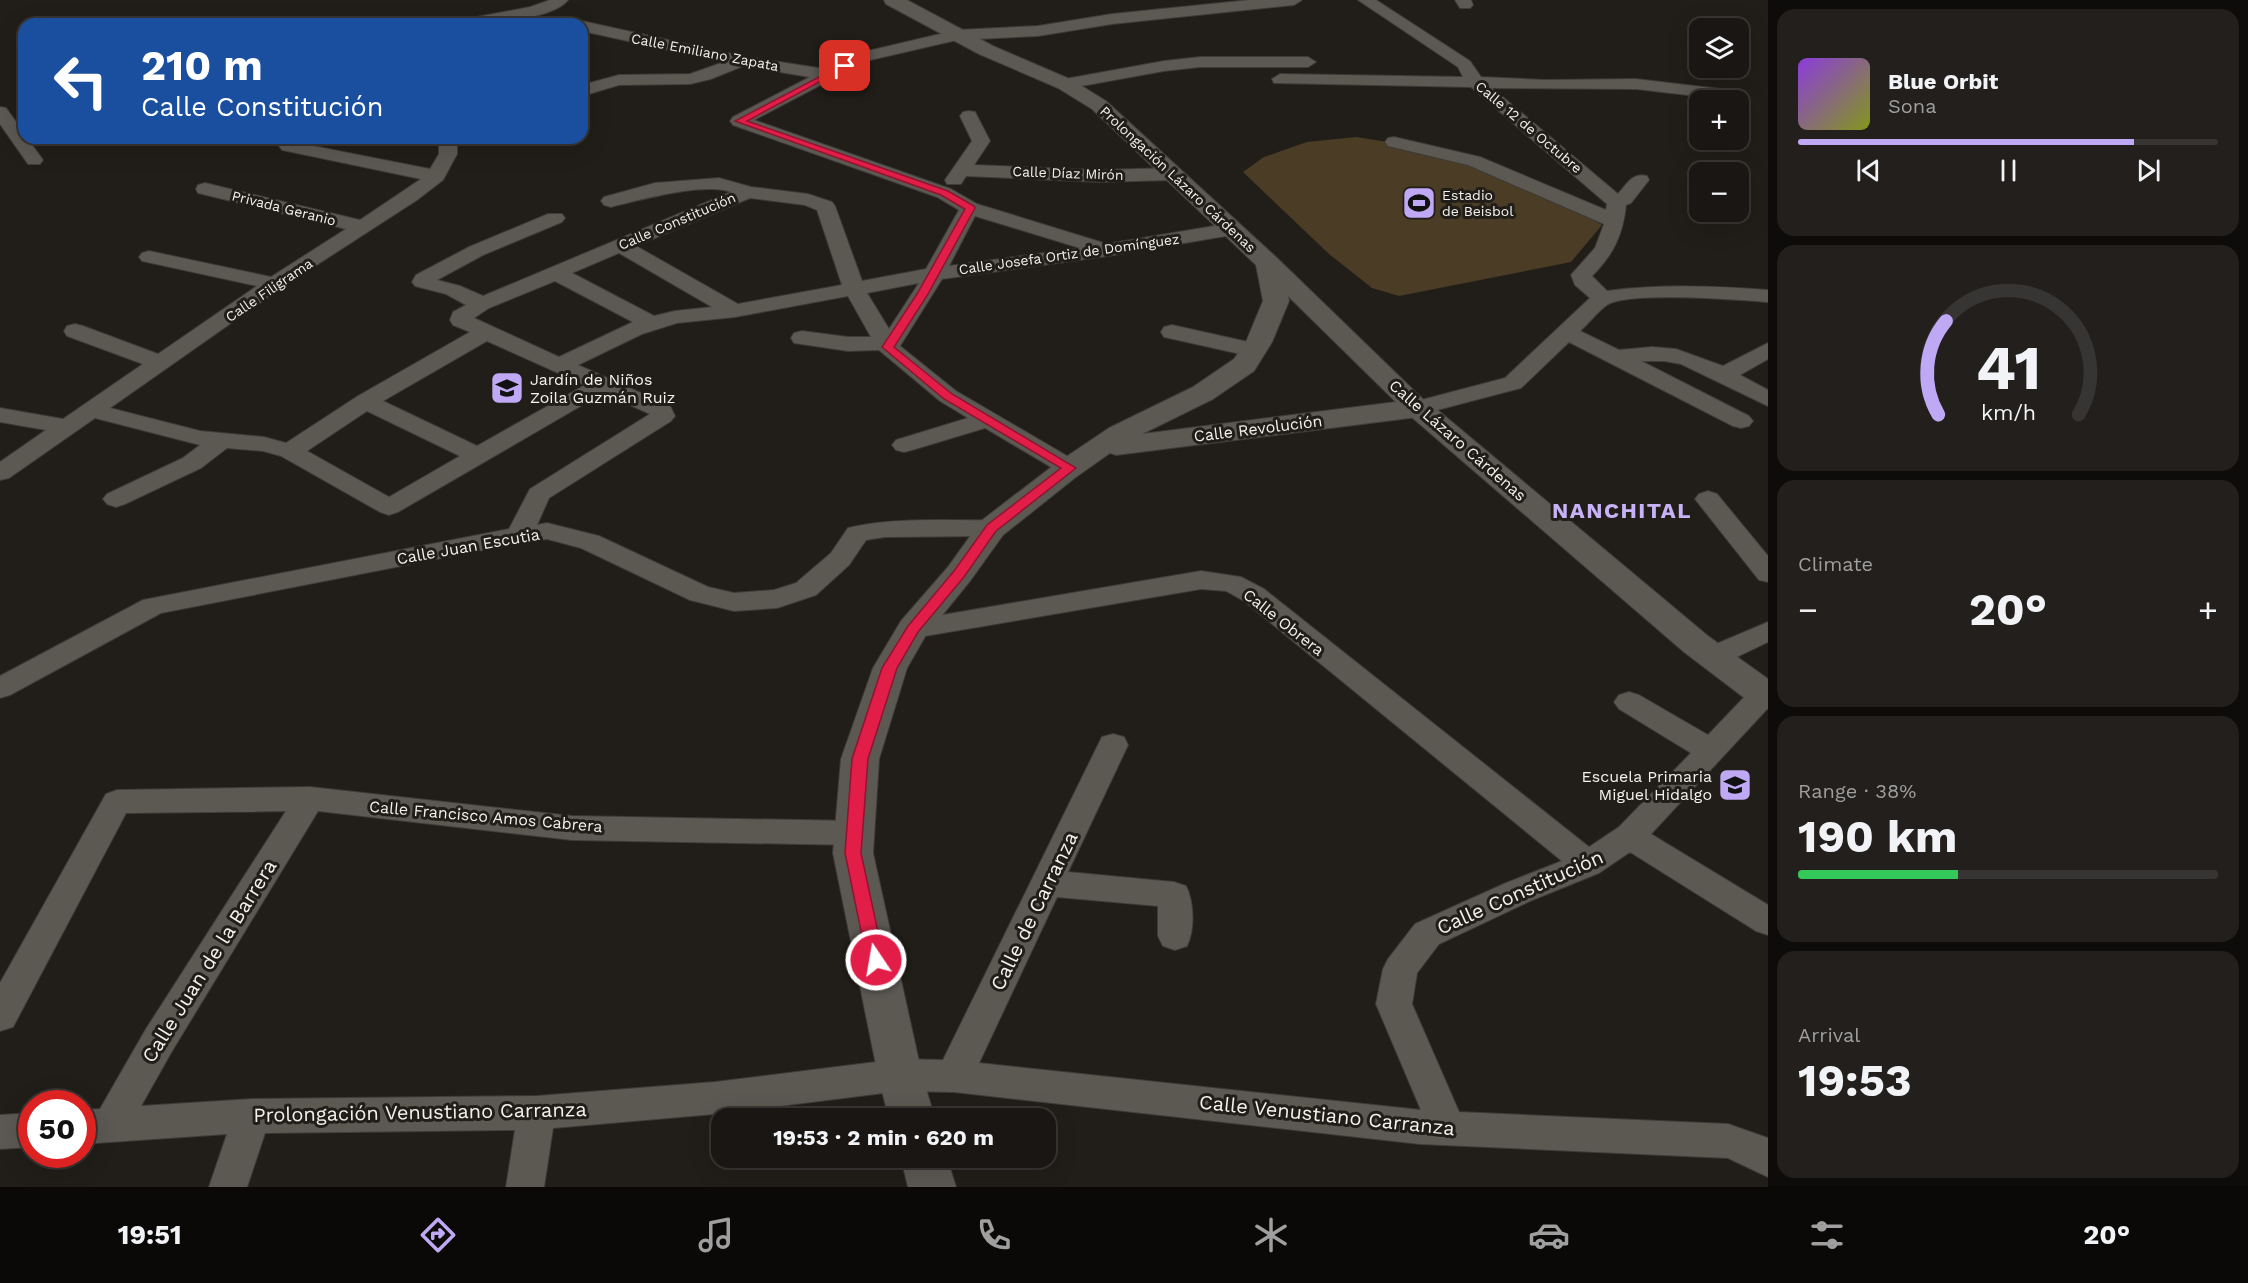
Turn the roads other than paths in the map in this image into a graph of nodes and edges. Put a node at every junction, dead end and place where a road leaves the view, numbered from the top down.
1 (560, 0) edge
2 (893, 0) edge
3 (1294, 0) edge
4 (1366, 0) edge
5 (524, 18) edge
6 (588, 27) edge
7 (1038, 31) junction
8 (957, 35) junction
9 (986, 50) junction
10 (741, 61) junction
11 (1257, 61) junction
12 (1326, 62) dead end
13 (828, 75) junction
14 (1474, 82) junction
15 (1065, 84) junction
16 (588, 88) edge
17 (1689, 90) edge
18 (5, 110) edge
19 (969, 116) dead end
20 (18, 132) edge
21 (1394, 142) dead end
22 (25, 144) edge
23 (448, 144) edge
24 (288, 146) dead end
25 (34, 160) dead end
26 (962, 170) junction
27 (1173, 174) junction
28 (436, 176) junction
29 (1640, 180) dead end
30 (205, 189) dead end
31 (748, 192) junction
32 (944, 193) junction
33 (611, 201) dead end
34 (970, 208) junction
35 (1616, 212) junction
36 (555, 218) dead end
37 (364, 227) junction
38 (1232, 229) junction
39 (619, 245) junction
40 (1108, 250) junction
41 (149, 258) dead end
42 (1268, 263) junction
43 (556, 273) junction
44 (933, 274) junction
45 (274, 284) junction
46 (854, 288) junction
47 (1768, 296) edge
48 (1602, 298) junction
49 (482, 304) junction
50 (735, 311) junction
51 (650, 323) junction
52 (75, 331) dead end
53 (486, 332) junction
54 (1172, 332) dead end
55 (1566, 332) junction
56 (802, 338) dead end
57 (886, 345) junction
58 (1254, 350) junction
59 (1768, 350) edge
60 (1616, 357) junction
61 (162, 363) junction
62 (560, 365) junction
63 (1723, 375) junction
64 (603, 384) junction
65 (1768, 399) edge
66 (366, 400) junction
67 (1418, 408) junction
68 (92, 410) junction
69 (0, 415) edge
70 (985, 420) junction
71 (1741, 421) dead end
72 (68, 427) junction
73 (222, 440) junction
74 (904, 445) dead end
75 (1099, 448) junction
76 (290, 451) junction
77 (478, 456) junction
78 (1070, 468) junction
79 (0, 473) edge
80 (116, 499) dead end
81 (1708, 499) dead end
82 (992, 528) junction
83 (519, 535) junction
84 (1768, 574) edge
85 (913, 630) junction
86 (1768, 631) edge
87 (1712, 657) junction
88 (0, 688) edge
89 (1766, 696) edge
90 (1629, 702) dead end
91 (1113, 746) dead end
92 (1711, 751) junction
93 (309, 799) junction
94 (855, 832) junction
95 (1630, 837) junction
96 (1588, 864) junction
97 (1047, 883) junction
98 (1768, 922) edge
99 (1175, 936) dead end
100 (0, 1016) edge
101 (900, 1075) junction
102 (954, 1076) junction
103 (909, 1108) edge
104 (537, 1113) junction
105 (252, 1116) junction
106 (97, 1126) edge
107 (1447, 1128) junction
108 (18, 1131) edge
109 (0, 1132) edge
110 (1760, 1154) edge
111 (927, 1168) edge
112 (228, 1187) edge
113 (525, 1187) edge
114 (932, 1187) edge

1 - 5 street
2 - 8 main road, Prolongación Lázaro Cárdenas
3 - 7 street
4 - 14 street, Calle 12 de Octubre
6 - 10 street, Calle Emiliano Zapata
7 - 8 street
7 - 9 street
8 - 9 main road, Prolongación Lázaro Cárdenas
8 - 13 street
9 - 15 main road, Prolongación Lázaro Cárdenas
10 - 13 street, Calle Emiliano Zapata
10 - 16 street
11 - 12 street
11 - 14 street
11 - 15 street
13 - 32 street
14 - 17 street
14 - 35 street, Calle 12 de Octubre
15 - 27 main road, Prolongación Lázaro Cárdenas
18 - 20 street
19 - 26 street
21 - 35 street
22 - 25 street
23 - 28 street, Calle Filigrama
24 - 28 street
26 - 27 street, Calle Díaz Mirón
26 - 32 street
27 - 38 main road, Prolongación Lázaro Cárdenas
28 - 37 street, Calle Filigrama
29 - 35 street
30 - 37 street, Privada Geranio
31 - 33 street
31 - 39 street, Calle Constitución
31 - 46 street, Calle Constitución
32 - 34 street
34 - 40 street
34 - 44 street
35 - 48 street
36 - 49 street
37 - 45 street, Calle Filigrama
38 - 40 street, Calle Josefa Ortiz de Domínguez
38 - 42 main road, Prolongación Lázaro Cárdenas
39 - 43 street, Calle Constitución
39 - 50 street
40 - 44 street, Calle Josefa Ortiz de Domínguez
41 - 45 street
42 - 58 main road, Calle Revolución
42 - 67 main road, Calle Lázaro Cárdenas
43 - 49 street, Calle Constitución
43 - 51 street
44 - 46 street, Calle Josefa Ortiz de Domínguez
44 - 57 street
45 - 61 street, Calle Filigrama
46 - 50 street, Calle Josefa Ortiz de Domínguez
46 - 57 street, Calle Constitución
47 - 48 street
48 - 55 street
49 - 53 street, Calle Constitución
50 - 51 street, Calle Josefa Ortiz de Domínguez
51 - 62 street, Calle Josefa Ortiz de Domínguez
52 - 61 street
53 - 62 street
53 - 66 street
54 - 58 street
55 - 60 street
55 - 67 street
56 - 57 street
57 - 70 street, Calle Constitución
58 - 75 main road, Calle Revolución
59 - 63 street
60 - 63 street
60 - 71 street
61 - 68 street, Calle Filigrama
62 - 64 street
63 - 65 street
64 - 77 street
64 - 83 street
66 - 76 street
66 - 77 street
67 - 75 main road, Calle Revolución
67 - 87 main road, Calle Lázaro Cárdenas
68 - 72 street, Calle Filigrama
68 - 73 street
69 - 72 street
70 - 74 street
70 - 78 street, Calle Constitución
72 - 79 street, Calle Filigrama
73 - 76 street
73 - 80 street
75 - 78 main road, Calle Revolución
76 - 77 street
78 - 82 main road, Calle Revolución
81 - 84 street
82 - 83 street, Calle Juan Escutia
82 - 85 main road, Calle Revolución
83 - 88 street, Calle Juan Escutia
85 - 94 main road, Calle Revolución
85 - 96 street, Calle Obrera
86 - 87 street
87 - 89 main road, Calle Lázaro Cárdenas
89 - 92 street, Calle Constitución
90 - 92 street
91 - 97 street, Calle de Carranza
92 - 95 street, Calle Constitución
93 - 94 street, Calle Francisco Amos Cabrera
93 - 100 street, Calle Francisco Amos Cabrera
93 - 106 street, Calle Juan de la Barrera
94 - 101 main road, Calle Revolución
95 - 96 street, Calle Constitución
95 - 98 street
96 - 107 street, Calle Constitución
97 - 99 street
97 - 102 street, Calle de Carranza
101 - 102 street, Calle Venustiano Carranza
101 - 103 main road, Calle Revolución
101 - 104 street, Prolongación Venustiano Carranza
102 - 107 street, Calle Venustiano Carranza
104 - 105 street, Prolongación Venustiano Carranza
104 - 113 street
105 - 106 street, Prolongación Venustiano Carranza
105 - 112 street
107 - 110 street, Calle Venustiano Carranza
108 - 109 street
111 - 114 main road

